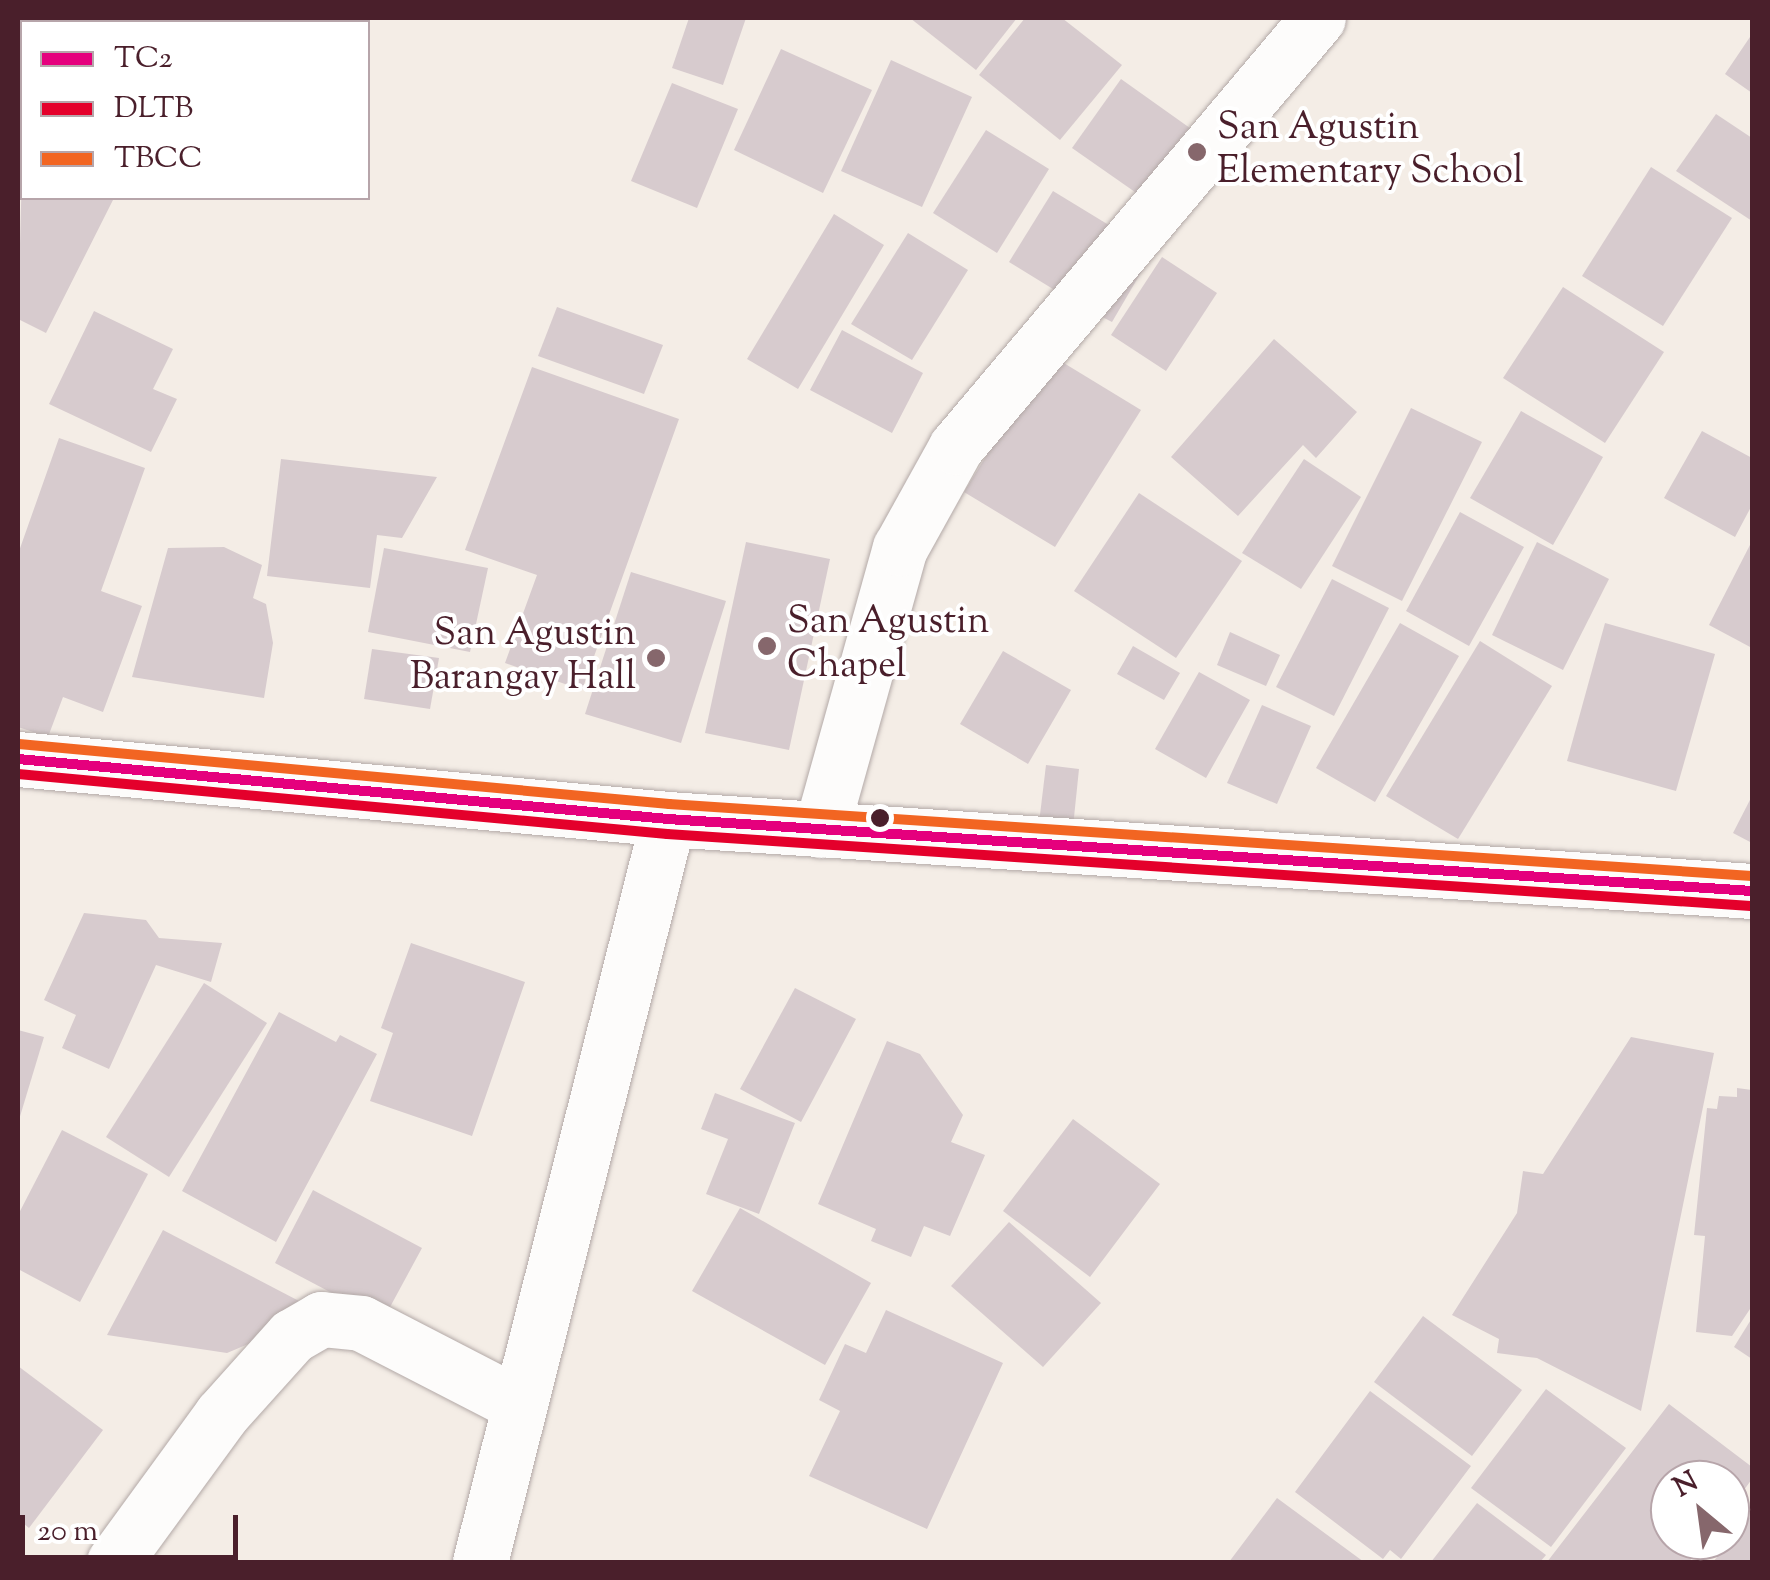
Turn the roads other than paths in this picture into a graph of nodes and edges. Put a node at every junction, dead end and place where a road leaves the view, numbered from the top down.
1 (1318, 18) edge
2 (18, 759) edge
3 (668, 818) junction
4 (821, 830) junction
5 (1752, 891) edge
6 (518, 1404) junction
7 (114, 1562) edge
8 (480, 1562) edge

1 - 4 main road
2 - 3 main road
3 - 4 main road
3 - 6 main road
4 - 5 main road
6 - 7 main road
6 - 8 main road

